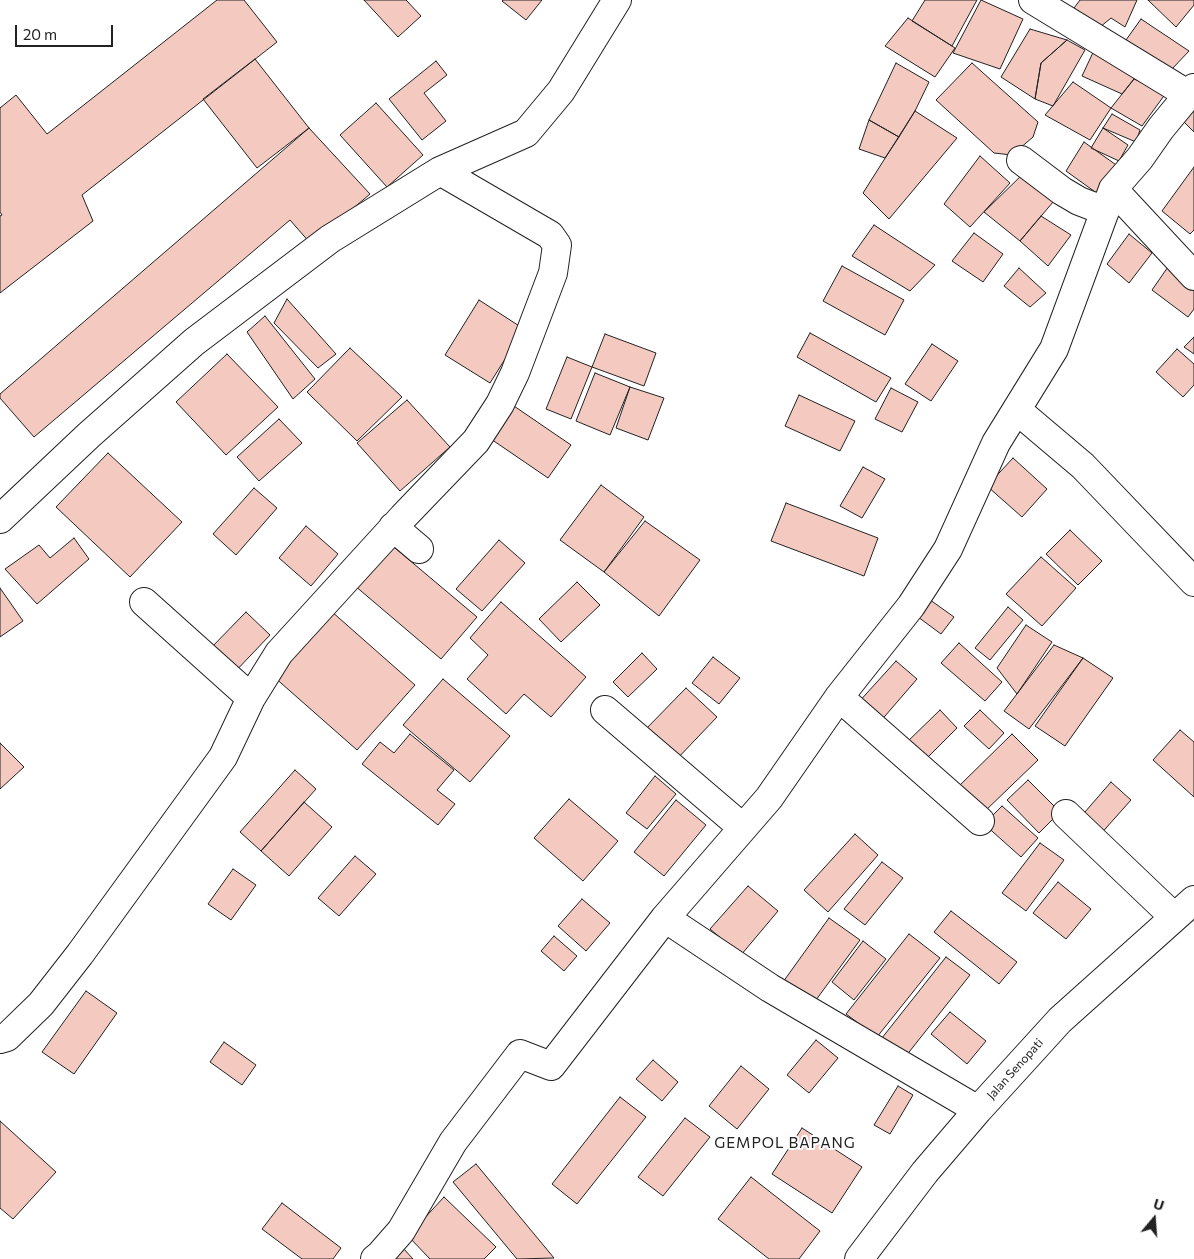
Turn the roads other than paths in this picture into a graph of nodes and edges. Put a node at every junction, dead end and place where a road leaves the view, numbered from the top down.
1 (617, 0) edge
2 (1033, 0) edge
3 (1191, 92) edge
4 (1021, 160) dead end
5 (440, 171) junction
6 (1109, 200) junction
7 (1194, 276) edge
8 (1018, 411) junction
9 (0, 519) edge
10 (393, 527) junction
11 (419, 549) dead end
12 (1194, 582) edge
13 (144, 602) dead end
14 (839, 697) junction
15 (251, 698) junction
16 (604, 710) dead end
17 (1066, 814) dead end
18 (980, 821) dead end
19 (743, 828) junction
20 (1184, 909) edge
21 (665, 918) junction
22 (0, 1039) edge
23 (978, 1110) junction
24 (375, 1259) edge
25 (859, 1259) edge

1 - 5 street
2 - 3 street
3 - 6 street
4 - 6 street
5 - 9 street
5 - 10 street
6 - 7 street
6 - 8 street
8 - 12 street
8 - 14 street
10 - 11 street
10 - 15 street
13 - 15 street
14 - 18 street
14 - 19 street
15 - 22 street
16 - 19 street
17 - 20 street
19 - 21 street
20 - 23 street, Jalan Senopati
21 - 23 street
21 - 24 street
23 - 25 street, Jalan Senopati

